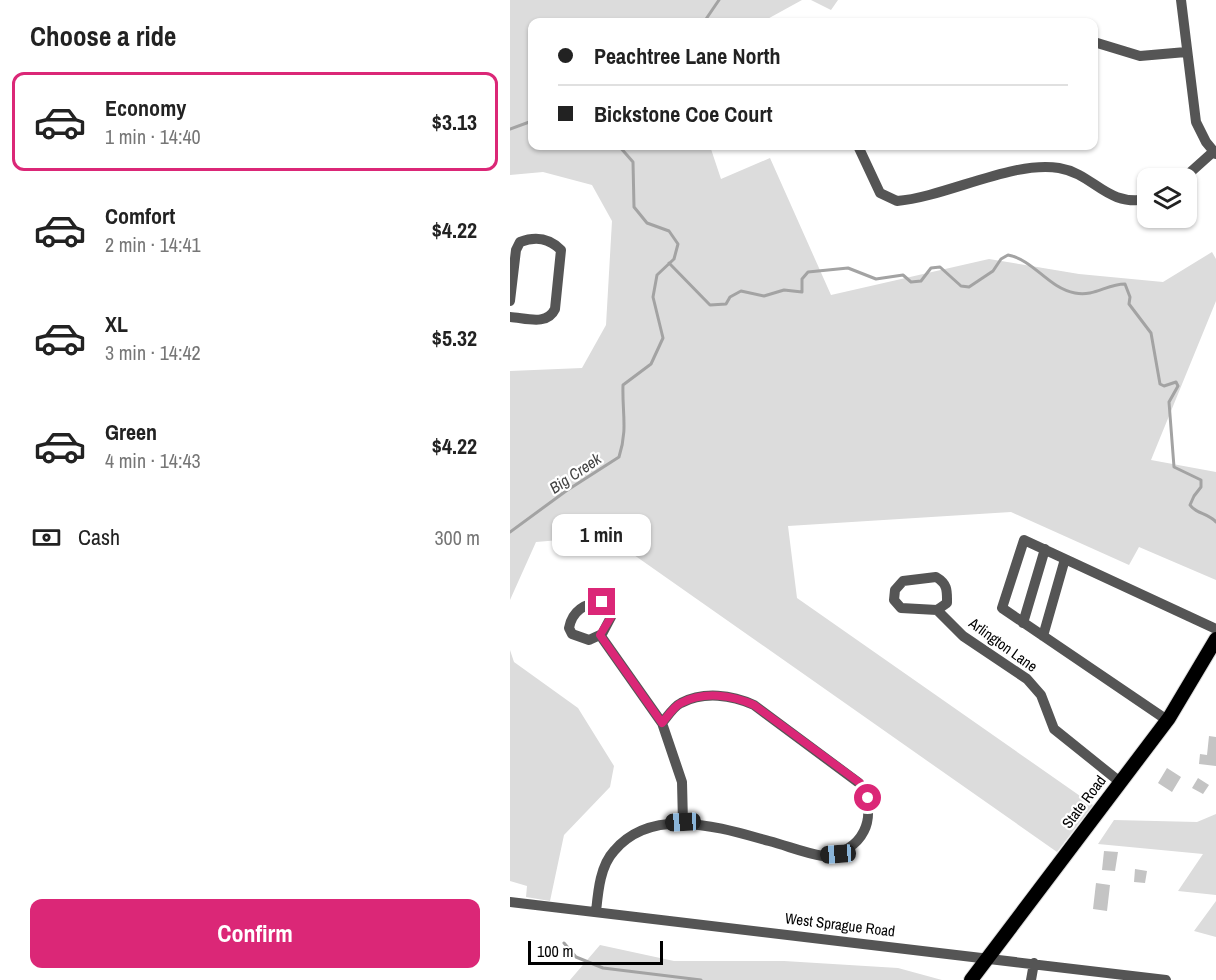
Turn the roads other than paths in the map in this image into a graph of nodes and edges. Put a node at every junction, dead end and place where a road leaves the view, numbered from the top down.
1 (1181, 0) edge
2 (1098, 43) edge
3 (1186, 52) junction
4 (860, 150) edge
5 (1214, 153) edge
6 (1196, 168) edge
7 (1137, 199) edge
8 (510, 301) edge
9 (510, 317) edge
10 (1045, 549) junction
11 (1069, 560) junction
12 (938, 610) junction
13 (1023, 623) junction
14 (1216, 629) edge
15 (600, 635) dead end
16 (1042, 636) junction
17 (1216, 639) edge
18 (1167, 720) junction
19 (662, 723) junction
20 (1120, 782) junction
21 (683, 822) junction
22 (510, 902) edge
23 (596, 912) junction
24 (988, 958) junction
25 (1034, 963) junction
26 (971, 980) edge
27 (1031, 980) edge
28 (1166, 980) edge

1 - 3 street
2 - 3 street
3 - 5 street
4 - 7 street
5 - 6 street
8 - 9 street
10 - 11 street
10 - 13 street
10 - 13 street
11 - 14 street
11 - 16 street
12 - 12 street
12 - 20 street, Arlington Lane
13 - 16 street
15 - 19 street
16 - 18 street
17 - 18 main road, State Road
18 - 20 main road, State Road
19 - 21 street
19 - 21 street
20 - 24 main road, State Road
21 - 23 street
22 - 23 street, West Sprague Road
23 - 24 street, West Sprague Road
24 - 25 street, West Sprague Road
24 - 26 main road, State Road
25 - 27 street
25 - 28 street, West Sprague Road

